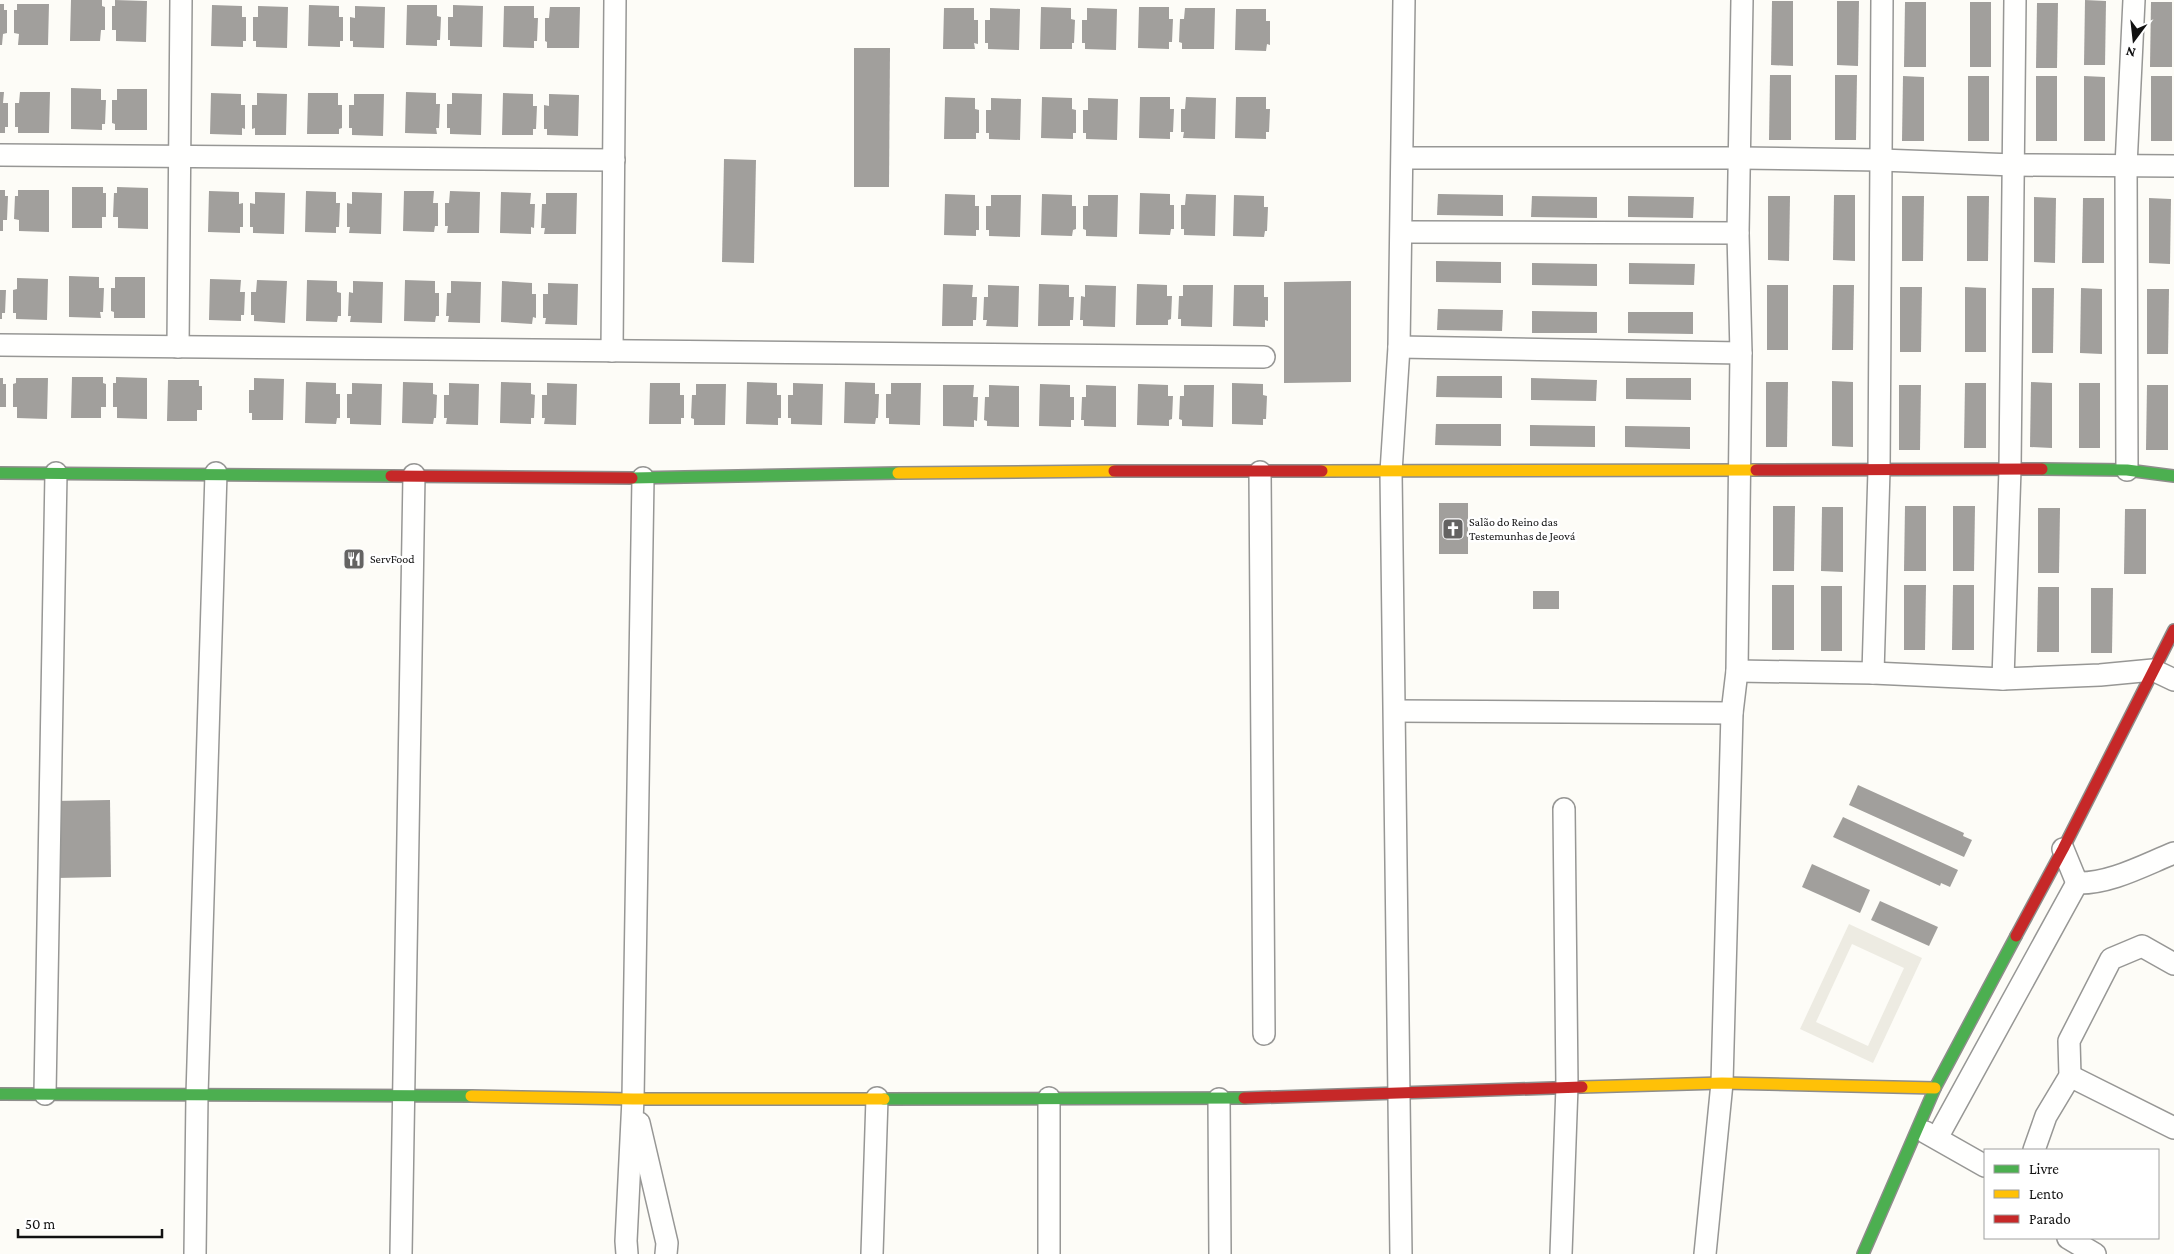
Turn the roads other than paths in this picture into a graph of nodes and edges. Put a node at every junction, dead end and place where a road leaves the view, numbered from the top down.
1 (181, 0) edge
2 (615, 0) edge
3 (1404, 0) edge
4 (1742, 0) edge
5 (1882, 0) edge
6 (2015, 0) edge
7 (2134, 0) edge
8 (0, 156) edge
9 (180, 157) junction
10 (1403, 158) junction
11 (1740, 158) junction
12 (614, 160) junction
13 (1881, 160) junction
14 (2014, 165) junction
15 (2126, 166) junction
16 (2174, 166) edge
17 (1402, 232) junction
18 (1738, 233) junction
19 (0, 345) edge
20 (178, 346) junction
21 (1399, 347) junction
22 (612, 350) junction
23 (1741, 353) junction
24 (1264, 357) dead end
25 (1740, 469) junction
26 (2010, 469) junction
27 (1879, 470) junction
28 (2128, 470) junction
29 (1260, 472) junction
30 (1391, 472) junction
31 (0, 473) edge
32 (56, 473) junction
33 (216, 473) junction
34 (414, 475) junction
35 (2174, 476) edge
36 (643, 478) junction
37 (2174, 630) edge
38 (2153, 670) junction
39 (1737, 671) junction
40 (1873, 673) junction
41 (2003, 679) junction
42 (2174, 680) edge
43 (1395, 711) junction
44 (1732, 713) junction
45 (1564, 809) dead end
46 (2063, 849) junction
47 (2174, 853) edge
48 (2077, 883) junction
49 (2174, 964) edge
50 (1264, 1034) dead end
51 (2070, 1076) junction
52 (1722, 1083) junction
53 (1567, 1086) junction
54 (1935, 1088) junction
55 (1398, 1092) junction
56 (0, 1094) edge
57 (45, 1094) junction
58 (197, 1095) junction
59 (403, 1095) junction
60 (877, 1098) junction
61 (1049, 1098) junction
62 (633, 1099) junction
63 (1219, 1099) junction
64 (2174, 1128) edge
65 (1918, 1129) junction
66 (1937, 1138) junction
67 (2034, 1149) edge
68 (1984, 1165) edge
69 (2070, 1239) edge
70 (195, 1254) edge
71 (401, 1254) edge
72 (627, 1254) edge
73 (666, 1254) edge
74 (872, 1254) edge
75 (1048, 1254) edge
76 (1220, 1254) edge
77 (1402, 1254) edge
78 (1561, 1254) edge
79 (1705, 1254) edge
80 (1863, 1254) edge
81 (2095, 1254) edge

1 - 9 street
2 - 12 street
3 - 10 street
4 - 11 street
5 - 13 street
6 - 14 street
7 - 15 street
8 - 9 street
9 - 12 street
9 - 20 street
10 - 11 street
10 - 17 street
11 - 13 street
11 - 18 street
12 - 22 street
13 - 14 street
13 - 27 street
14 - 15 street
14 - 26 street
15 - 16 street
15 - 28 street
17 - 18 street
17 - 21 street
18 - 23 street
19 - 20 street
20 - 22 street
21 - 23 street
21 - 30 street
22 - 24 street
23 - 25 street
25 - 27 street
25 - 30 street
25 - 39 street
26 - 27 street
26 - 28 street
26 - 41 street
27 - 40 street
28 - 35 street
29 - 30 street
29 - 36 street
29 - 50 street
30 - 43 street
31 - 32 street
32 - 33 street
32 - 57 street
33 - 34 street
33 - 58 street
34 - 36 street
34 - 59 street
36 - 62 street
37 - 38 street
38 - 41 street
38 - 42 street
38 - 46 street
39 - 40 street
39 - 44 street
40 - 41 street
43 - 44 street
43 - 55 street
44 - 52 street
45 - 53 street
46 - 48 street
46 - 54 street
47 - 48 street
48 - 66 street
49 - 51 street
51 - 64 street
51 - 67 street
52 - 53 street
52 - 54 street
52 - 79 street
53 - 55 street
53 - 78 street
54 - 65 street
55 - 63 street
55 - 77 street
56 - 57 street
57 - 58 street
58 - 59 street
58 - 70 street
59 - 62 street
59 - 71 street
60 - 61 street
60 - 62 street
60 - 74 street
61 - 63 street
61 - 75 street
62 - 72 street
62 - 73 street
63 - 76 street
65 - 66 street
65 - 80 street
66 - 68 street
69 - 81 street

